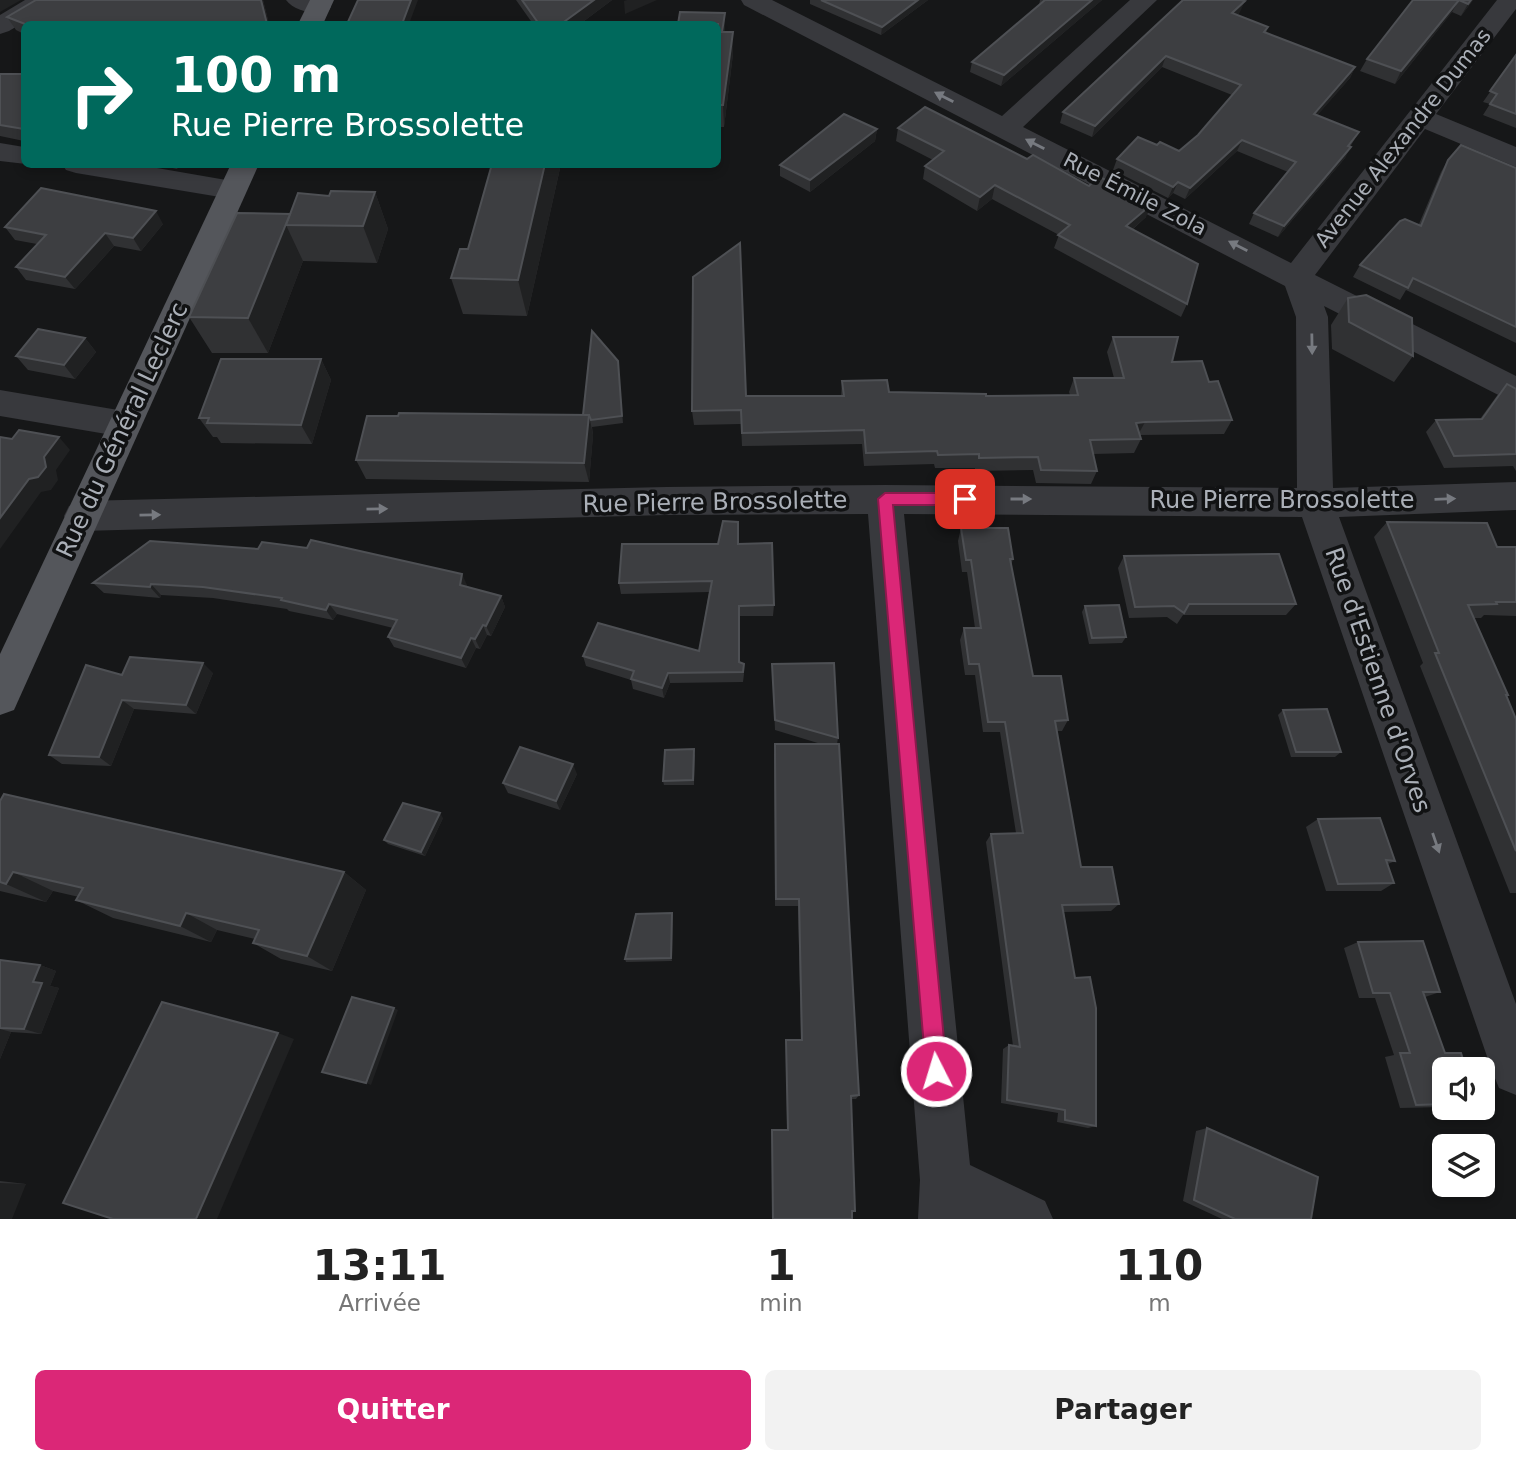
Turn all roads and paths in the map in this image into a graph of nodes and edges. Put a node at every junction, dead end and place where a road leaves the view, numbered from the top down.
1 (43, 0) edge
2 (1145, 0) edge
3 (1510, 0) edge
4 (764, 2) edge
5 (0, 26) edge
6 (1421, 117) junction
7 (1005, 128) junction
8 (0, 152) edge
9 (21, 156) edge
10 (1516, 158) edge
11 (126, 168) edge
12 (238, 177) edge
13 (1298, 278) junction
14 (1516, 391) edge
15 (0, 403) edge
16 (124, 424) junction
17 (1516, 496) edge
18 (885, 499) junction
19 (1315, 502) junction
20 (82, 516) junction
21 (0, 697) edge
22 (1516, 1071) edge
23 (945, 1199) edge
24 (1027, 1219) edge

1 - 5 street
2 - 7 street
3 - 6 street, Avenue Alexandre Dumas
7 -> 4 street, Rue Émile Zola
6 - 10 street
6 - 13 street, Avenue Alexandre Dumas
13 -> 7 street, Rue Émile Zola
8 - 9 street
11 - 12 street
12 - 16 main road, Rue du Général Leclerc
13 - 14 street, Rue Émile Zola
13 -> 19 street, Rue d'Estienne d'Orves
15 - 16 street
16 - 20 main road, Rue du Général Leclerc
19 -> 17 street, Rue Pierre Brossolette
18 -> 19 street, Rue Pierre Brossolette
20 -> 18 street, Rue Pierre Brossolette
18 - 23 street
19 -> 22 street, Rue d'Estienne d'Orves
20 - 21 main road, Rue du Général Leclerc
23 - 24 street

